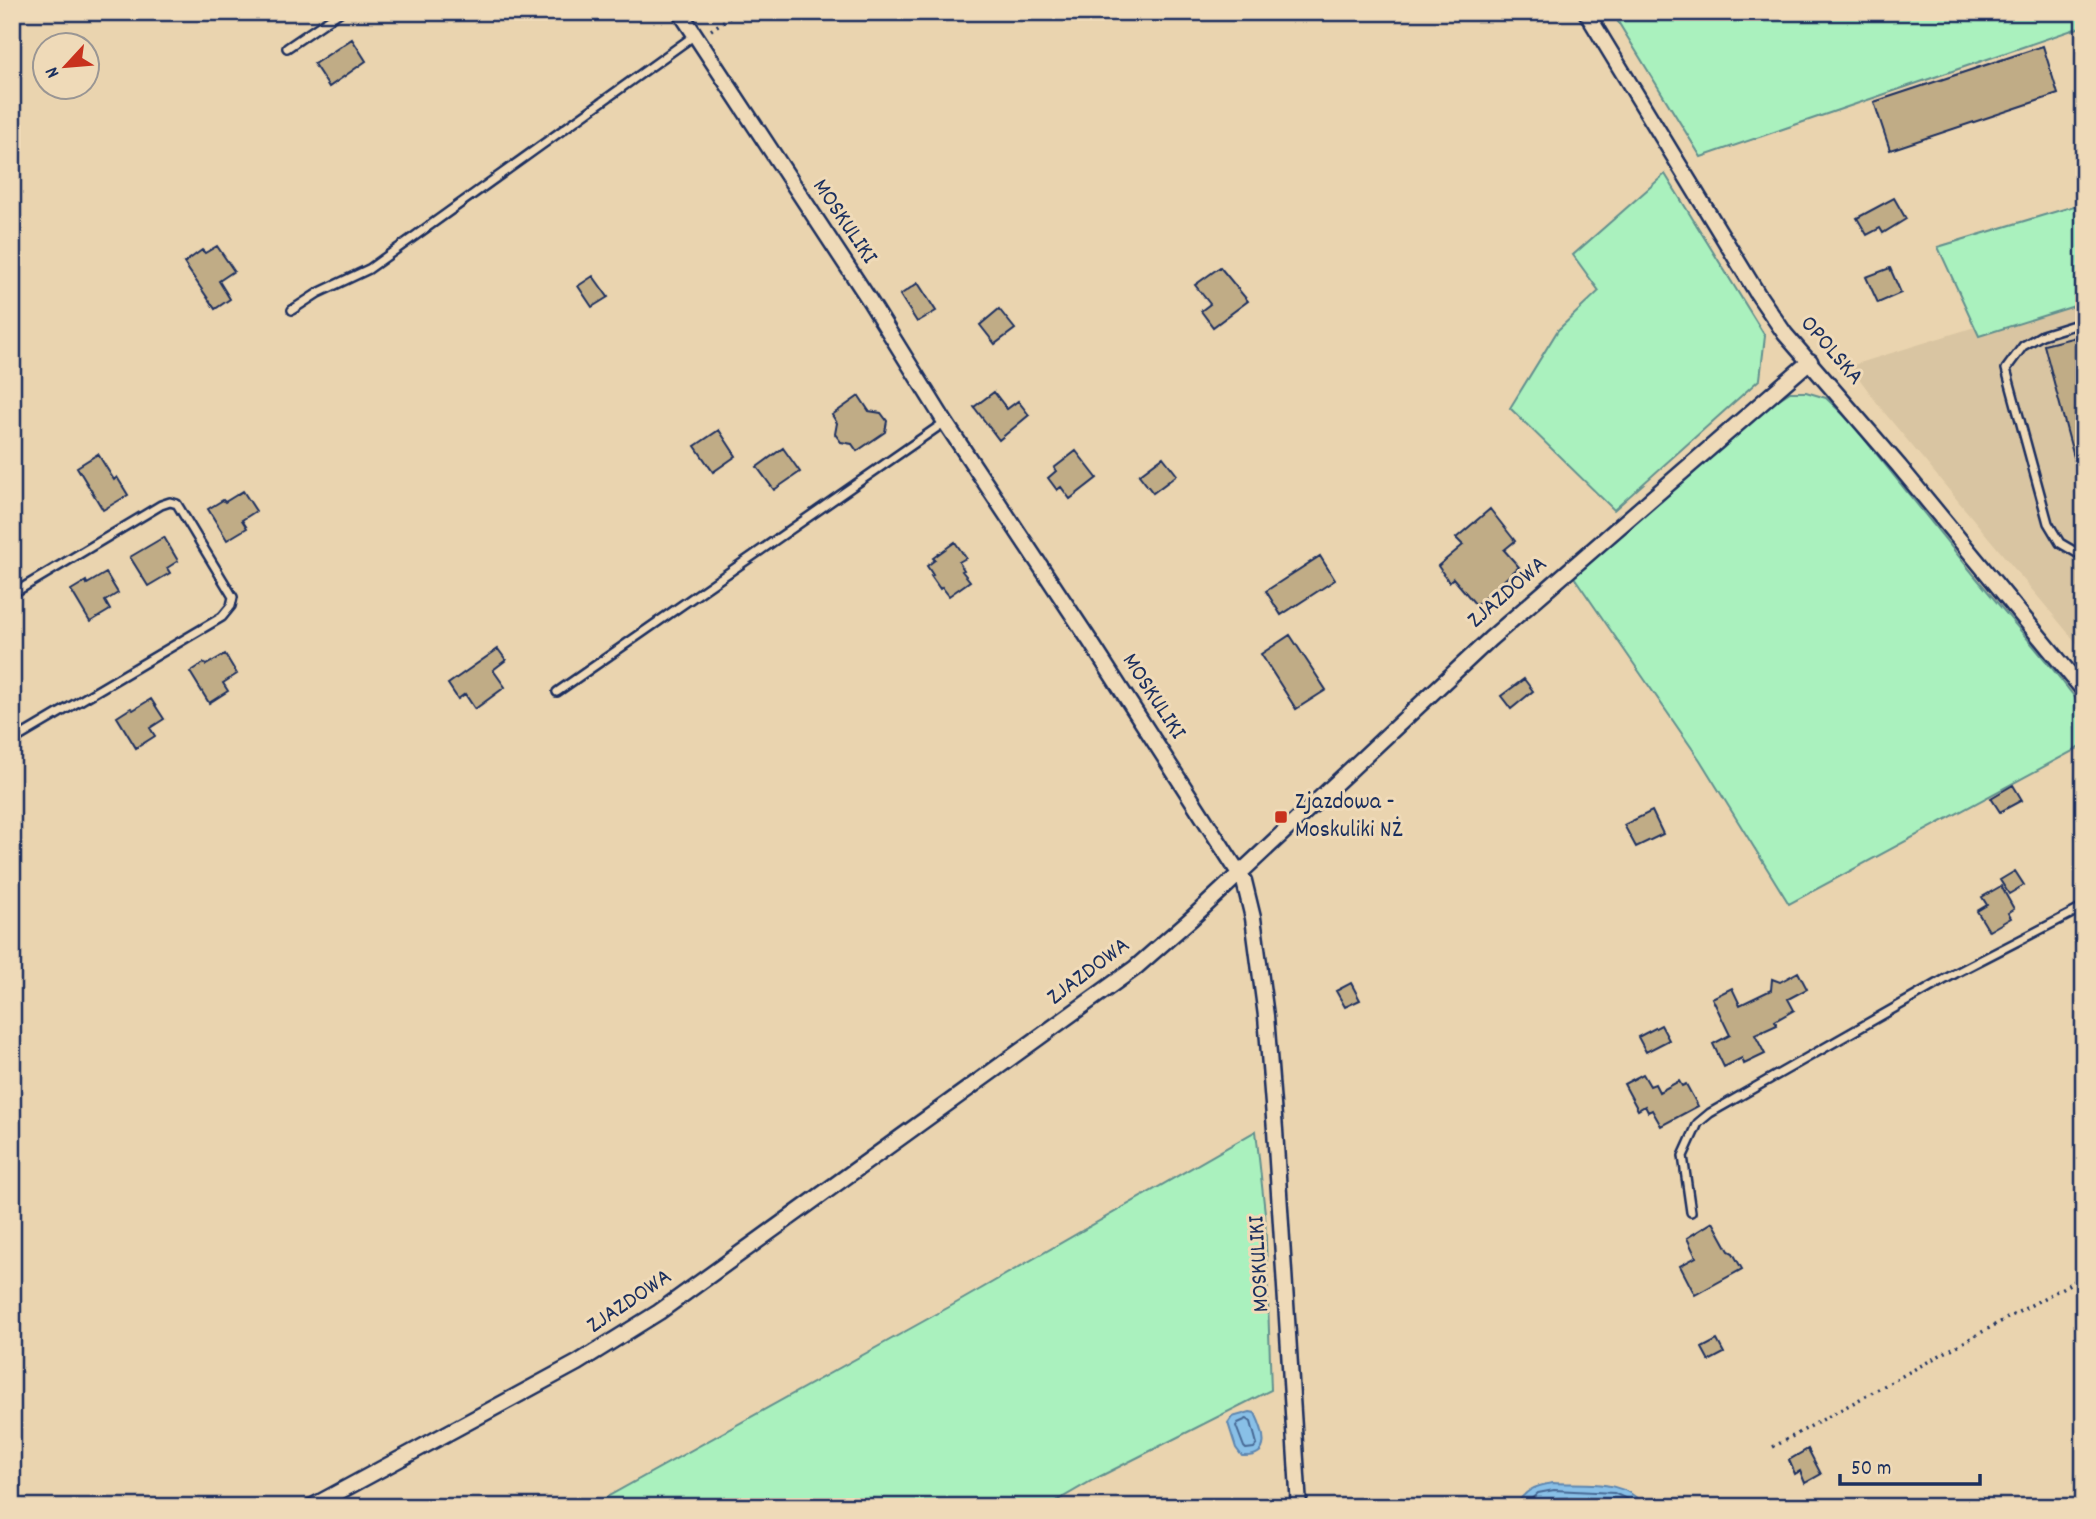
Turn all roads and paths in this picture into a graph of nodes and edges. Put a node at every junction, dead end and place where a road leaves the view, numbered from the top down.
1 (340, 12) edge
2 (680, 12) edge
3 (737, 12) edge
4 (1586, 12) edge
5 (697, 37) junction
6 (287, 48) dead end
7 (292, 310) dead end
8 (2084, 322) edge
9 (1810, 361) junction
10 (945, 422) junction
11 (2084, 557) edge
12 (12, 594) edge
13 (2084, 691) edge
14 (556, 692) dead end
15 (12, 741) edge
16 (1239, 874) junction
17 (2084, 907) edge
18 (1691, 1212) dead end
19 (2084, 1276) edge
20 (1773, 1447) dead end
21 (312, 1507) edge
22 (1299, 1507) edge

1 - 6 lane
2 - 5 street, MOSKULIKI
3 - 5 path
4 - 9 street, OPOLSKA
5 - 7 lane
5 - 10 street, MOSKULIKI
8 - 11 lane
9 - 13 street, OPOLSKA
9 - 16 street, ZJAZDOWA
10 - 14 lane
10 - 16 street, MOSKULIKI
12 - 15 lane
16 - 21 street, ZJAZDOWA
16 - 22 street, MOSKULIKI
17 - 18 lane
19 - 20 path

